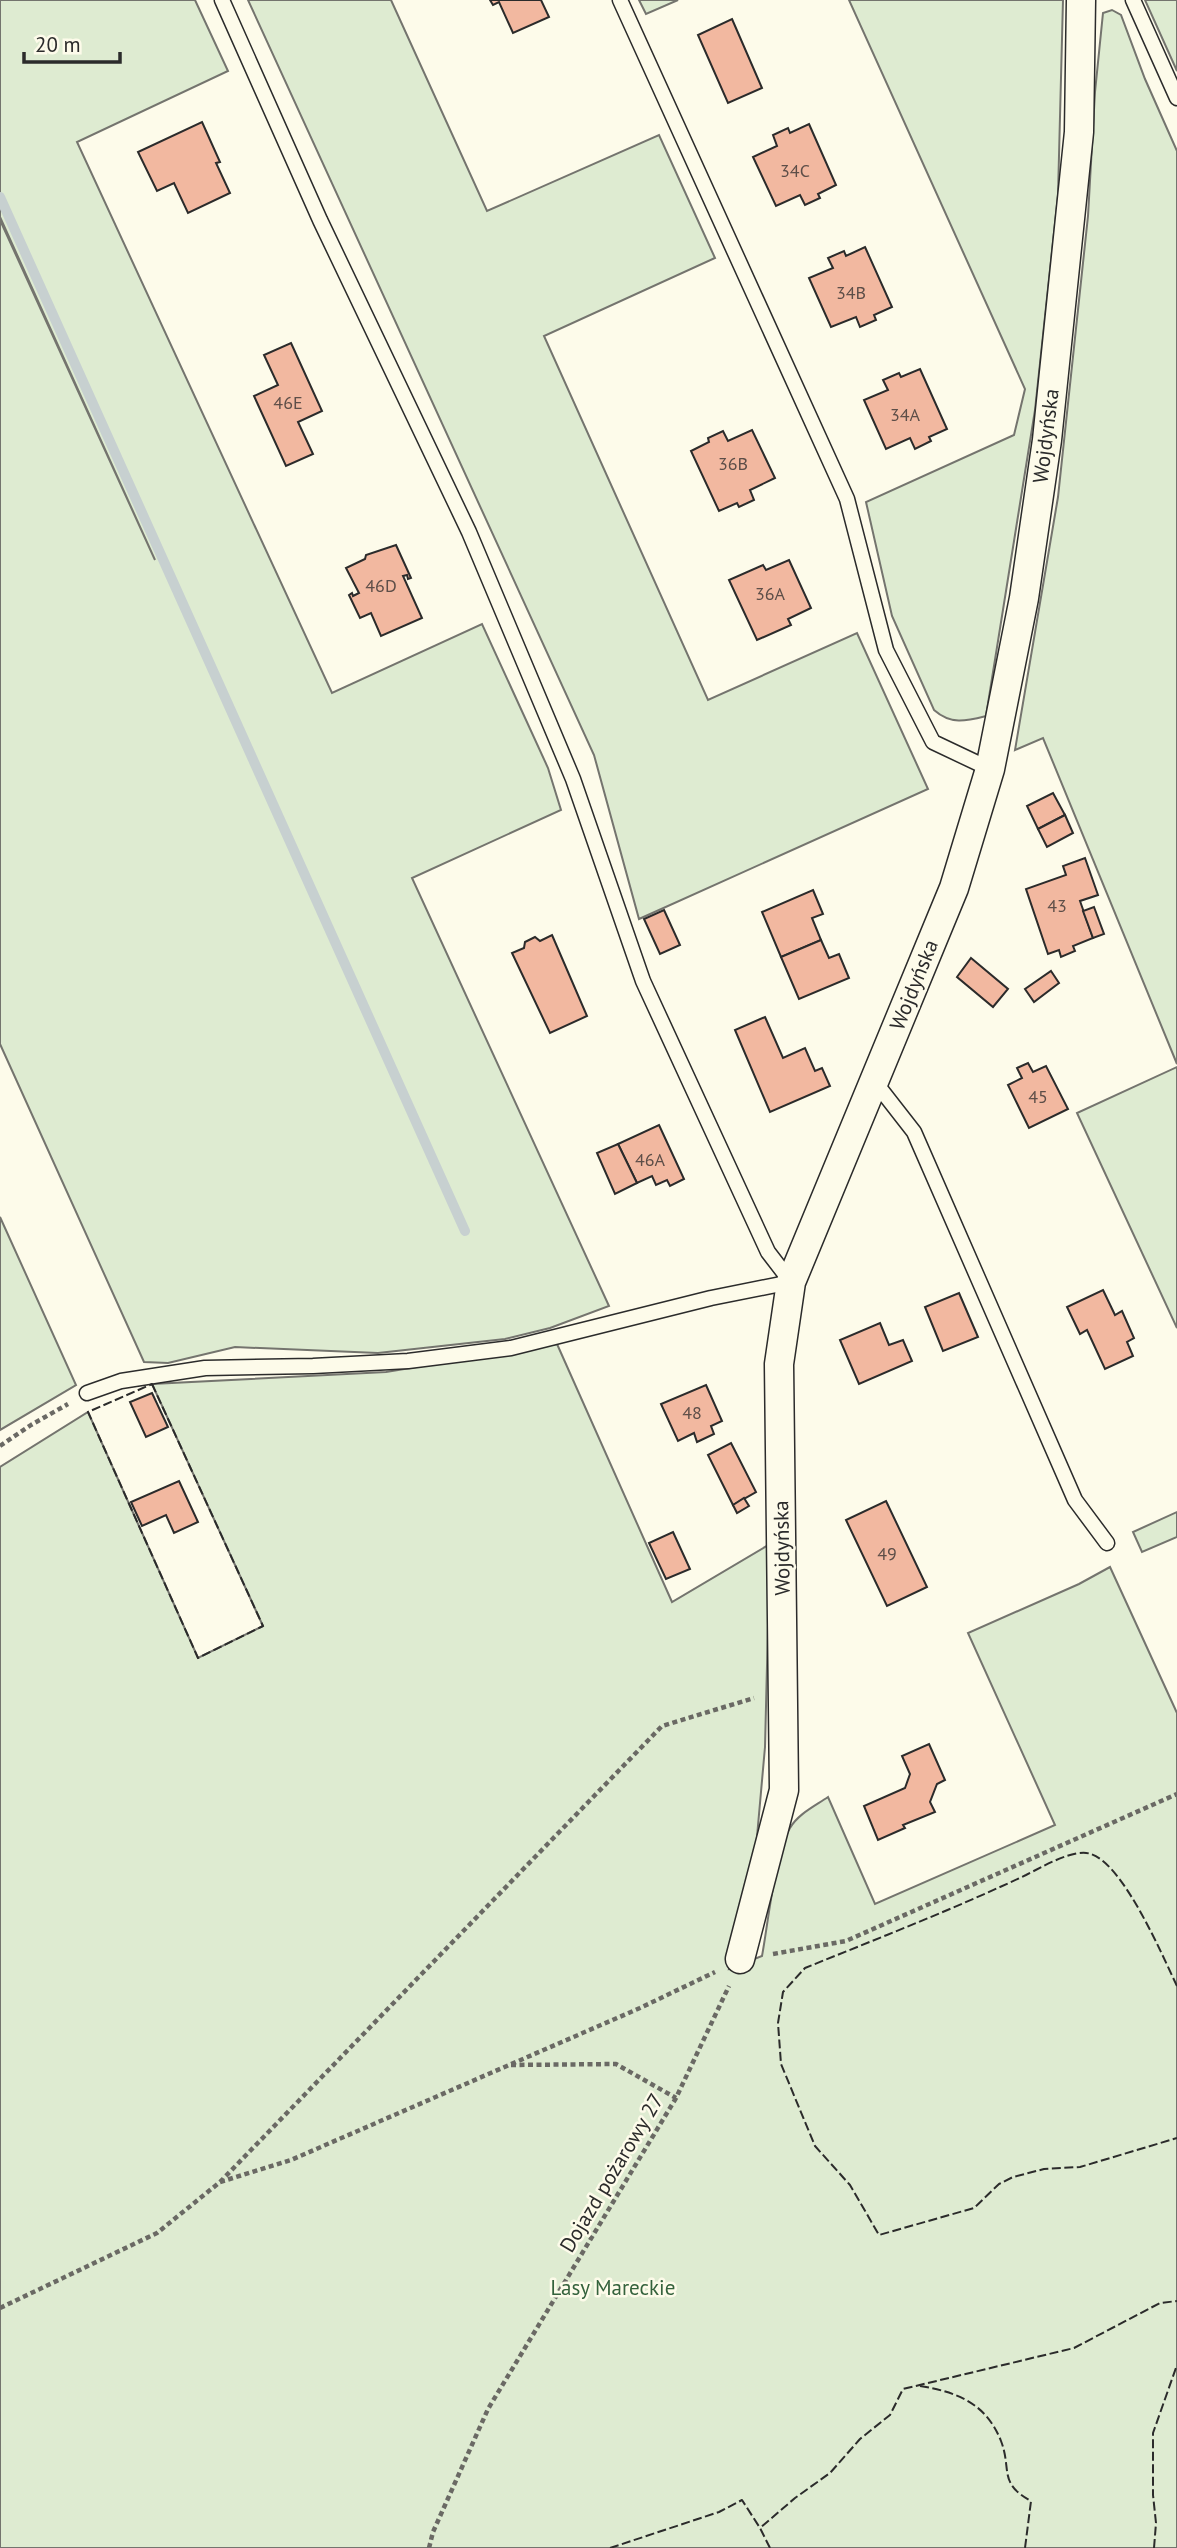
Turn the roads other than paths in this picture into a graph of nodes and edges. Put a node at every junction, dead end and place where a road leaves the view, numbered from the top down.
1 (222, 0) edge
2 (620, 0) edge
3 (1081, 0) edge
4 (1133, 0) edge
5 (1177, 98) edge
6 (990, 768) junction
7 (875, 1082) junction
8 (790, 1282) junction
9 (88, 1393) road end
10 (1107, 1542) dead end
11 (740, 1959) road end

1 - 8 lane
2 - 6 lane
3 - 6 street, Wojdyńska
4 - 5 lane
6 - 7 street, Wojdyńska
7 - 8 street, Wojdyńska
7 - 10 lane
8 - 9 lane
8 - 11 street, Wojdyńska

